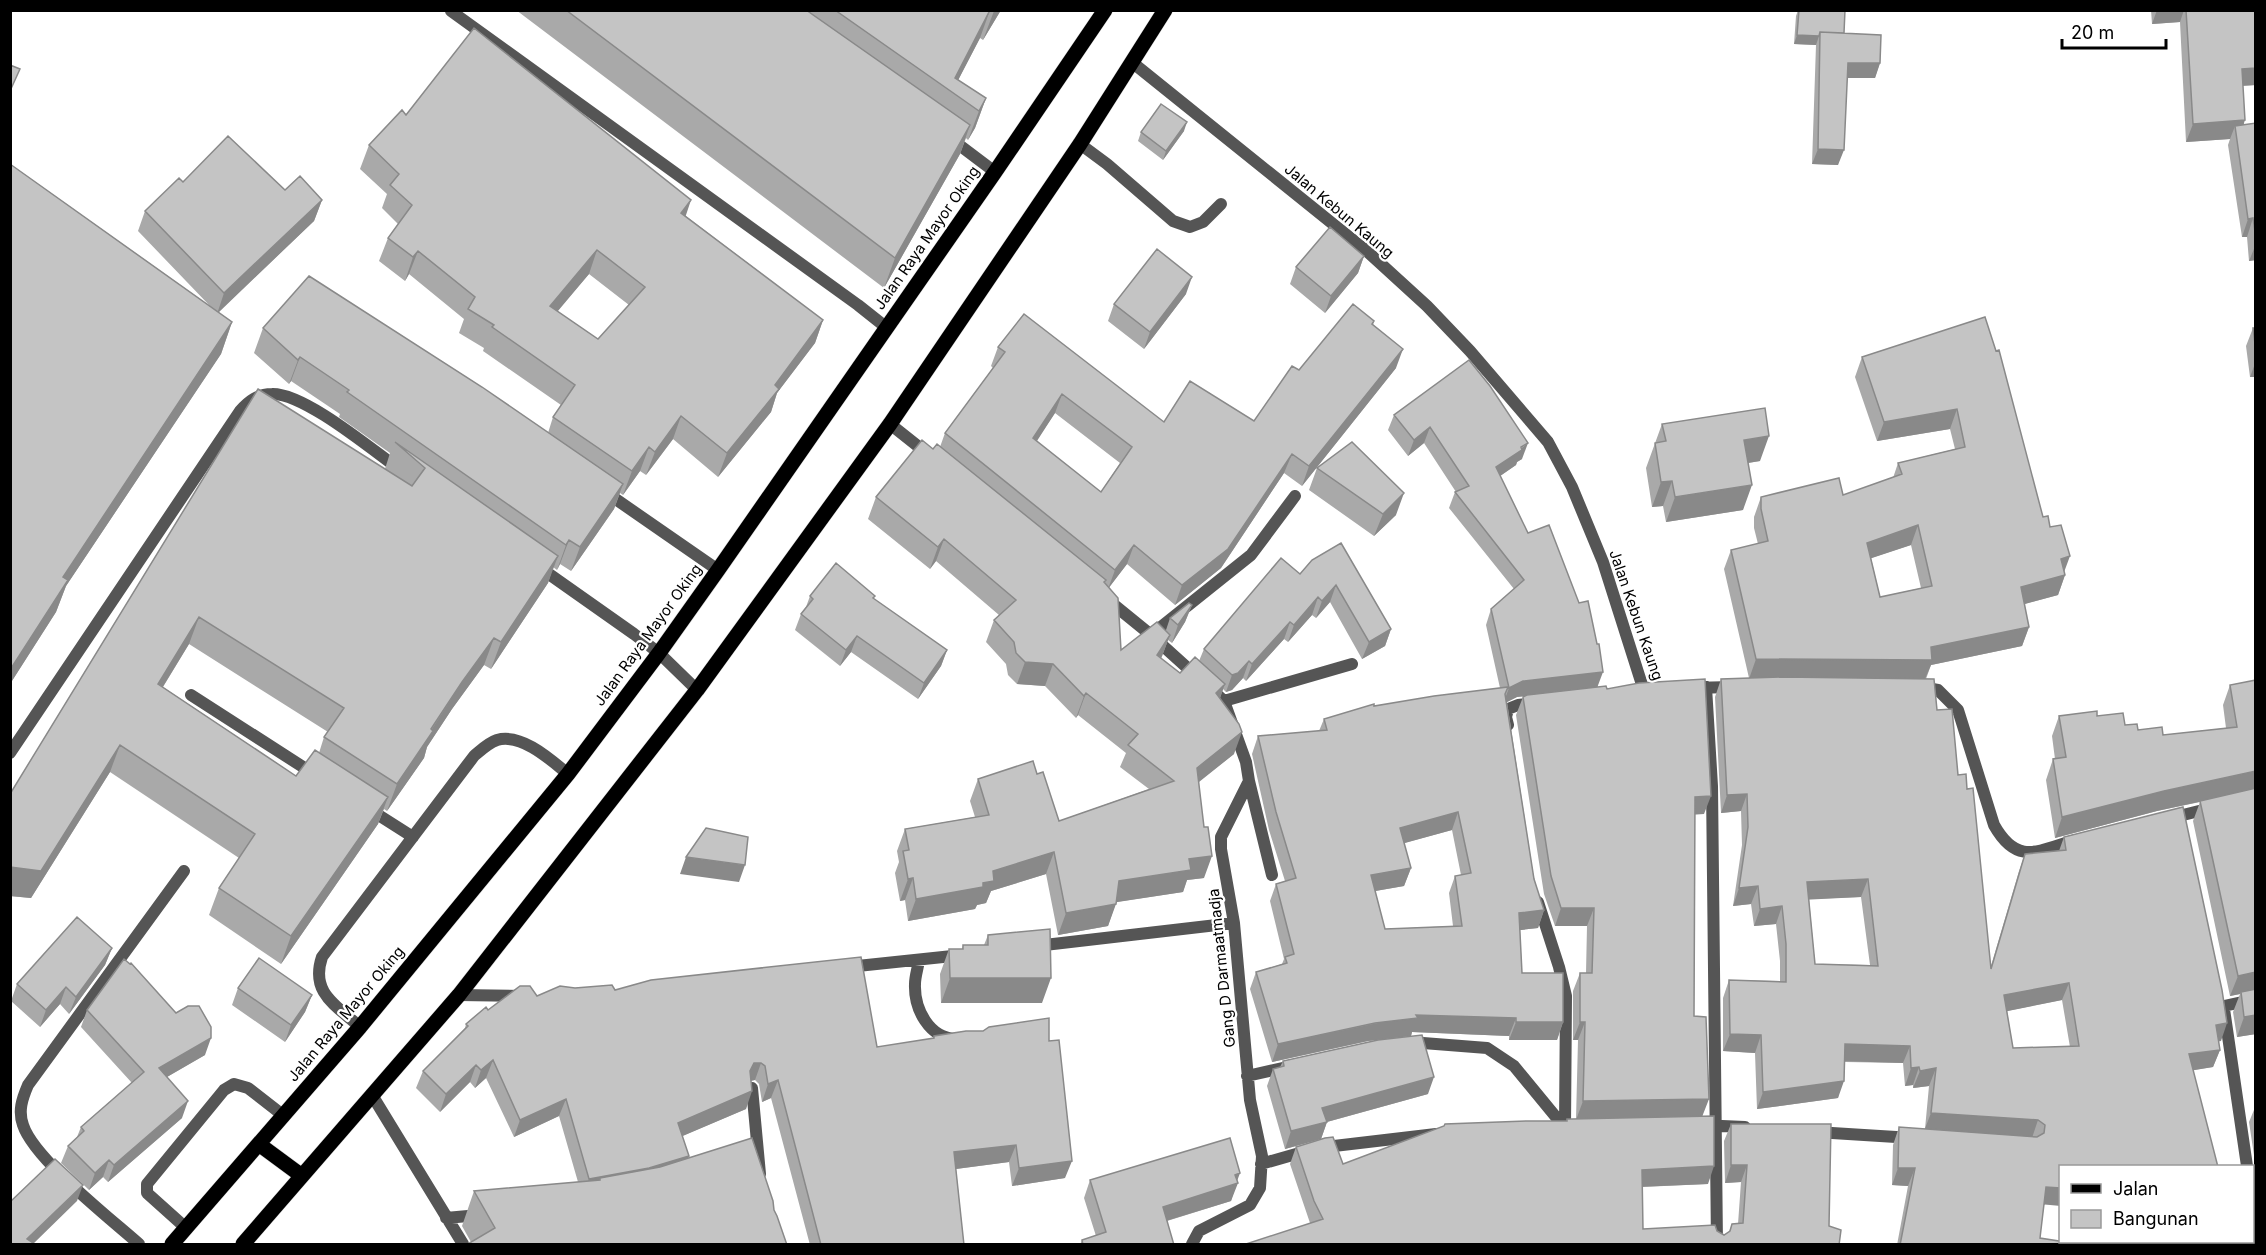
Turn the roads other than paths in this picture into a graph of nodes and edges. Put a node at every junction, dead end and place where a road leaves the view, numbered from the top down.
1 (451, 10) edge
2 (1105, 10) edge
3 (1165, 10) edge
4 (1133, 63) junction
5 (944, 134) edge
6 (1080, 144) junction
7 (995, 172) junction
8 (1221, 204) dead end
9 (886, 328) junction
10 (890, 424) junction
11 (937, 461) edge
12 (410, 477) edge
13 (591, 483) edge
14 (1295, 496) dead end
15 (527, 559) edge
16 (718, 570) junction
17 (1095, 590) edge
18 (1151, 635) junction
19 (659, 654) junction
20 (1352, 664) dead end
21 (1706, 687) junction
22 (1740, 687) edge
23 (1911, 687) edge
24 (697, 690) junction
25 (191, 695) dead end
26 (1224, 701) junction
27 (1552, 701) edge
28 (1510, 734) edge
29 (10, 753) edge
30 (568, 774) junction
31 (1250, 781) junction
32 (332, 786) edge
33 (2227, 804) edge
34 (362, 805) edge
35 (2167, 818) edge
36 (2089, 836) edge
37 (413, 837) junction
38 (184, 871) dead end
39 (1272, 875) dead end
40 (1534, 889) edge
41 (1234, 922) junction
42 (1024, 948) edge
43 (977, 953) edge
44 (919, 960) junction
45 (839, 968) edge
46 (459, 994) junction
47 (539, 996) edge
48 (2256, 999) edge
49 (360, 1027) junction
50 (966, 1040) edge
51 (1402, 1045) edge
52 (1303, 1064) edge
53 (1247, 1076) junction
54 (752, 1088) edge
55 (372, 1095) junction
56 (284, 1116) junction
57 (1716, 1125) junction
58 (1682, 1126) edge
59 (1565, 1128) junction
60 (1582, 1128) edge
61 (1762, 1128) edge
62 (1542, 1129) edge
63 (1809, 1131) edge
64 (1451, 1133) edge
65 (1926, 1139) edge
66 (260, 1145) junction
67 (1261, 1164) junction
68 (2247, 1165) edge
69 (302, 1176) junction
70 (762, 1191) edge
71 (492, 1214) edge
72 (446, 1218) junction
73 (186, 1228) junction
74 (139, 1245) edge
75 (172, 1245) edge
76 (243, 1245) edge
77 (463, 1245) edge
78 (1192, 1245) edge
79 (1718, 1245) edge

1 - 9 street
2 - 7 main road, Jalan Raya Mayor Oking
3 - 4 main road
4 - 6 main road
4 - 21 street, Jalan Kebun Kaung
5 - 7 street
6 - 8 street
6 - 10 main road
7 - 9 main road, Jalan Raya Mayor Oking
9 - 16 main road, Jalan Raya Mayor Oking
10 - 11 street
10 - 24 main road
12 - 29 street
13 - 16 street
14 - 18 street
15 - 19 street
16 - 19 main road, Jalan Raya Mayor Oking
17 - 18 street
18 - 26 street
19 - 24 street
19 - 30 main road, Jalan Raya Mayor Oking
20 - 26 street
21 - 22 street, Jalan Kebun Kaung
21 - 57 street
23 - 36 street
24 - 46 main road
25 - 32 street
26 - 31 street
27 - 28 street
30 - 37 street
30 - 49 main road, Jalan Raya Mayor Oking
31 - 39 street
31 - 41 street, Gang D Darmaatmadja
33 - 35 street
34 - 37 street
37 - 49 street
38 - 74 street
40 - 59 street
41 - 42 street
41 - 53 street, Gang D Darmaatmadja
43 - 44 street
44 - 45 street
44 - 50 street
46 - 47 street
46 - 55 main road
48 - 68 street
49 - 56 main road, Jalan Raya Mayor Oking
51 - 59 street
52 - 53 street
53 - 67 street, Gang D Darmaatmadja
54 - 70 street
55 - 69 main road
55 - 72 street
56 - 66 main road, Jalan Raya Mayor Oking
56 - 73 street
57 - 58 street
57 - 61 street
57 - 79 street
59 - 60 street
59 - 62 street
63 - 65 street
64 - 67 street
66 - 69 main road
66 - 73 main road, Jalan Raya Mayor Oking
67 - 78 street, Gang D Darmaatmadja
69 - 76 main road
71 - 72 street
72 - 77 street
73 - 75 main road, Jalan Raya Mayor Oking

